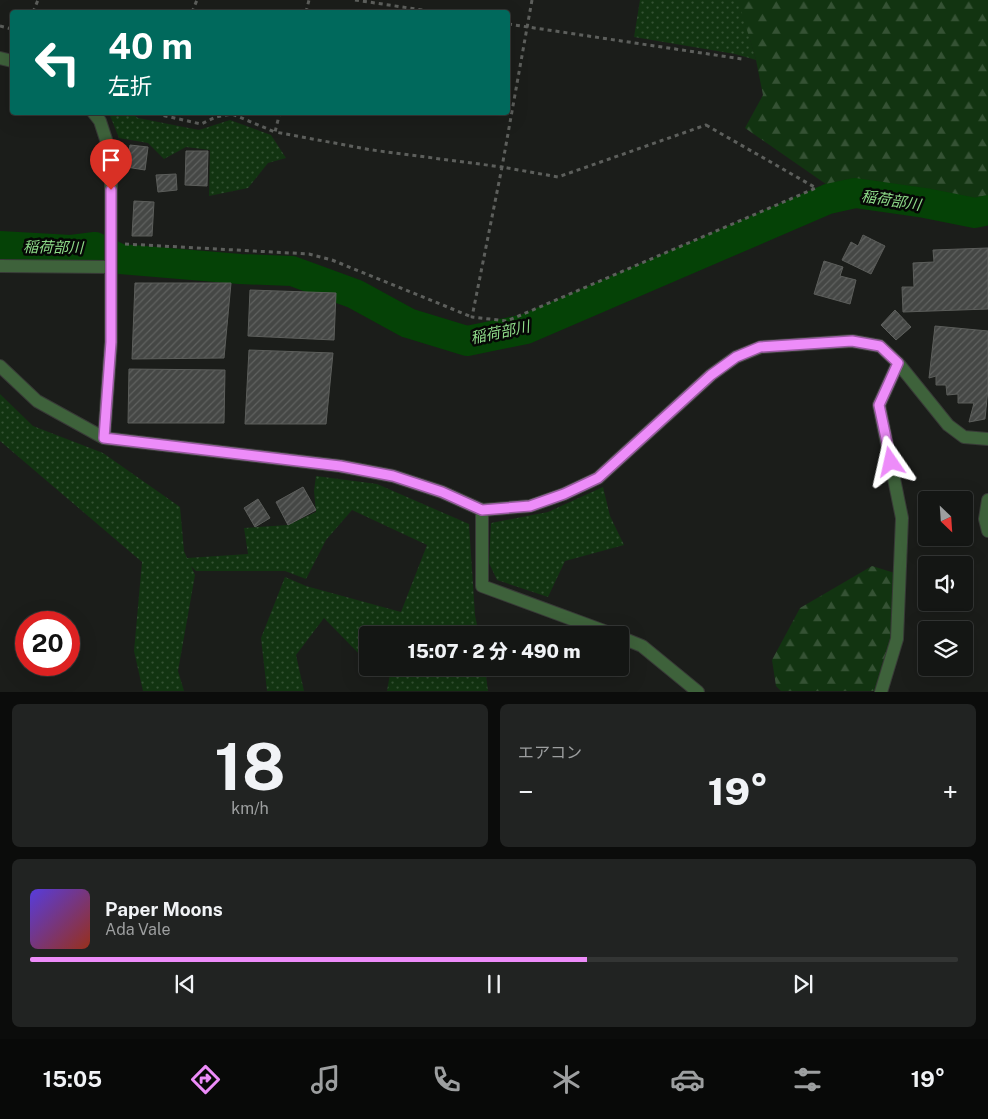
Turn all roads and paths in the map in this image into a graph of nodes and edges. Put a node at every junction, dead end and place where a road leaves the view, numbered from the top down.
1 (354, 0) edge
2 (532, 0) edge
3 (422, 10) edge
4 (510, 24) edge
5 (527, 27) junction
6 (742, 59) dead end
7 (96, 115) edge
8 (160, 115) edge
9 (228, 115) edge
10 (234, 115) edge
11 (279, 115) edge
12 (275, 132) junction
13 (502, 167) junction
14 (110, 243) junction
15 (0, 266) edge
16 (110, 267) junction
17 (472, 317) junction
18 (898, 363) junction
19 (0, 366) edge
20 (104, 438) junction
21 (988, 439) edge
22 (988, 500) edge
23 (482, 510) junction
24 (988, 531) edge
25 (591, 626) edge
26 (629, 641) edge
27 (883, 691) edge
28 (698, 692) edge

1 - 3 path
2 - 5 path
4 - 5 path
5 - 6 path
5 - 13 path
7 - 14 street
8 - 9 path
10 - 12 path
11 - 12 path
12 - 13 path
13 - 17 path
13 - 17 path
14 - 16 street
14 - 17 path
15 - 16 street
16 - 20 street
18 - 21 street
18 - 23 street
18 - 27 street
19 - 20 street
20 - 23 street
22 - 24 street
23 - 25 street
26 - 28 street

